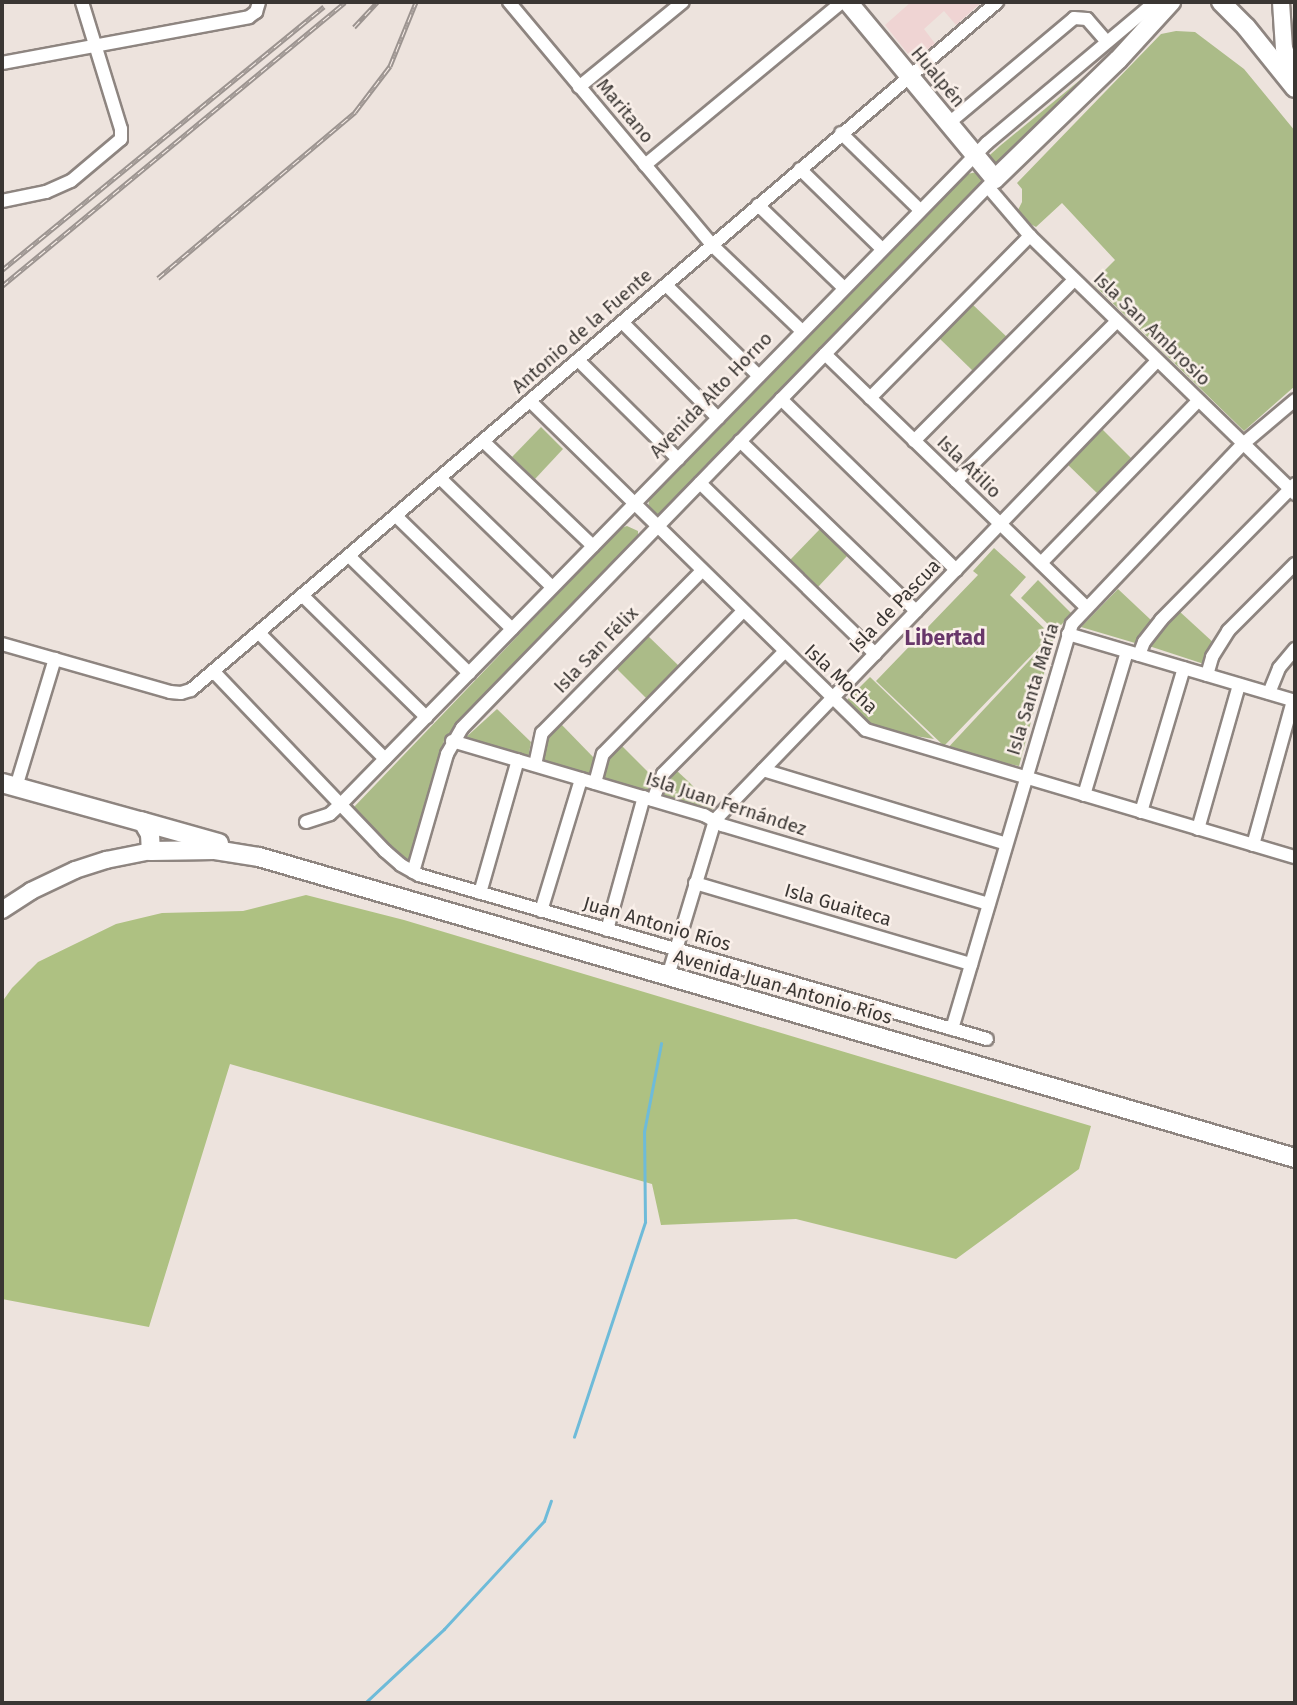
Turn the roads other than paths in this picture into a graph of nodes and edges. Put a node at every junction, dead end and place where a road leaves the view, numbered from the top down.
1 (82, 2) edge
2 (683, 2) edge
3 (842, 2) edge
4 (848, 2) edge
5 (997, 2) edge
6 (1221, 2) edge
7 (1159, 3) edge
8 (516, 4) edge
9 (259, 5) edge
10 (1281, 5) edge
11 (1107, 42) junction
12 (97, 47) junction
13 (1295, 50) edge
14 (2, 63) edge
15 (1278, 67) junction
16 (909, 75) junction
17 (1295, 79) edge
18 (579, 87) junction
19 (1295, 88) edge
20 (949, 123) junction
21 (841, 133) junction
22 (975, 155) junction
23 (645, 165) junction
24 (800, 169) junction
25 (992, 183) junction
26 (2, 201) edge
27 (758, 205) junction
28 (920, 210) junction
29 (1030, 236) junction
30 (712, 245) junction
31 (882, 249) junction
32 (1074, 280) junction
33 (666, 285) junction
34 (844, 288) junction
35 (622, 322) junction
36 (1116, 322) junction
37 (802, 331) junction
38 (825, 354) junction
39 (578, 360) junction
40 (1157, 361) junction
41 (759, 376) junction
42 (870, 398) junction
43 (781, 399) junction
44 (1295, 400) edge
45 (530, 401) junction
46 (1198, 401) junction
47 (718, 418) junction
48 (483, 441) junction
49 (914, 441) junction
50 (740, 442) junction
51 (1243, 444) junction
52 (678, 459) junction
53 (440, 478) junction
54 (956, 481) junction
55 (699, 483) junction
56 (1293, 489) edge
57 (635, 503) junction
58 (396, 516) junction
59 (1001, 524) junction
60 (657, 527) junction
61 (593, 546) junction
62 (349, 556) junction
63 (1041, 564) junction
64 (1295, 564) edge
65 (957, 570) junction
66 (702, 571) junction
67 (552, 587) junction
68 (303, 596) junction
69 (1086, 607) junction
70 (743, 611) junction
71 (916, 611) junction
72 (512, 629) junction
73 (259, 634) junction
74 (1068, 634) junction
75 (2, 644) edge
76 (1295, 649) edge
77 (784, 652) junction
78 (1133, 653) junction
79 (875, 654) junction
80 (55, 659) junction
81 (1184, 668) junction
82 (214, 672) junction
83 (469, 673) junction
84 (1207, 675) junction
85 (1239, 685) junction
86 (1269, 693) junction
87 (832, 699) junction
88 (1294, 701) edge
89 (426, 717) junction
90 (452, 741) junction
91 (385, 759) junction
92 (518, 760) junction
93 (535, 765) junction
94 (763, 770) junction
95 (1025, 778) junction
96 (581, 779) junction
97 (595, 783) junction
98 (9, 785) edge
99 (1084, 795) junction
100 (649, 798) junction
101 (342, 803) junction
102 (1141, 812) junction
103 (715, 820) junction
104 (140, 821) junction
105 (306, 822) dead end
106 (1198, 829) junction
107 (1006, 844) junction
108 (1253, 845) junction
109 (151, 852) junction
110 (258, 857) junction
111 (1295, 857) edge
112 (413, 872) junction
113 (695, 883) junction
114 (480, 893) junction
115 (989, 904) junction
116 (2, 910) edge
117 (541, 911) junction
118 (607, 930) junction
119 (675, 950) junction
120 (971, 964) junction
121 (667, 976) junction
122 (952, 1029) junction
123 (987, 1039) dead end
124 (1295, 1158) edge

1 - 12 street
2 - 18 street
3 - 23 street
4 - 16 main road, Hualpén
5 - 16 street, Antonio de la Fuente
6 - 15 main road
7 - 11 street, Avenida Alto Horno
7 - 25 main road, Avenida Alto Horno
8 - 18 street, Maritano
9 - 12 street
10 - 13 main road
10 - 17 main road
11 - 20 street
11 - 22 street, Avenida Alto Horno
12 - 14 street
12 - 26 street
15 - 17 main road
15 - 19 main road
16 - 20 main road, Hualpén
16 - 21 street, Antonio de la Fuente
18 - 23 street, Maritano
20 - 22 main road, Hualpén
21 - 24 street, Antonio de la Fuente
21 - 28 street
22 - 25 main road, Hualpén
22 - 28 street, Avenida Alto Horno
23 - 30 street, Maritano
24 - 27 street, Antonio de la Fuente
24 - 31 street
25 - 29 street, Isla San Ambrosio
25 - 38 street, Avenida Alto Horno
27 - 30 street, Antonio de la Fuente
27 - 34 street
28 - 31 street, Avenida Alto Horno
29 - 32 street, Isla San Ambrosio
29 - 42 street
30 - 33 street, Antonio de la Fuente
30 - 37 street
31 - 34 street, Avenida Alto Horno
32 - 36 street, Isla San Ambrosio
32 - 49 street
33 - 35 street, Antonio de la Fuente
33 - 41 street
34 - 37 street, Avenida Alto Horno
35 - 39 street, Antonio de la Fuente
35 - 47 street
36 - 40 street, Isla San Ambrosio
36 - 54 street
37 - 41 street, Avenida Alto Horno
38 - 42 street, Isla Atilio
38 - 43 street, Avenida Alto Horno
39 - 45 street, Antonio de la Fuente
39 - 52 street
40 - 46 street, Isla San Ambrosio
40 - 59 street, Isla de Pascua
41 - 47 street, Avenida Alto Horno
42 - 49 street, Isla Atilio
43 - 50 street, Avenida Alto Horno
43 - 65 street
44 - 51 street, Isla Santa María
45 - 48 street, Antonio de la Fuente
45 - 57 street, Isla Mocha
46 - 51 street, Isla San Ambrosio
46 - 63 street
47 - 52 street, Avenida Alto Horno
48 - 53 street, Antonio de la Fuente
48 - 61 street
49 - 54 street, Isla Atilio
50 - 55 street, Avenida Alto Horno
50 - 71 street
51 - 56 street, Isla San Ambrosio
51 - 69 street, Isla Santa María
52 - 57 street, Avenida Alto Horno
53 - 58 street, Antonio de la Fuente
53 - 67 street
54 - 59 street, Isla Atilio
55 - 60 street, Avenida Alto Horno
55 - 79 street
56 - 78 street
57 - 60 street, Isla Mocha
57 - 61 street, Avenida Alto Horno
58 - 62 street, Antonio de la Fuente
58 - 72 street
59 - 63 street, Isla Atilio
59 - 65 street, Isla de Pascua
60 - 66 street, Isla Mocha
60 - 90 street, Avenida Alto Horno
61 - 67 street, Avenida Alto Horno
62 - 68 street, Antonio de la Fuente
62 - 83 street
63 - 69 street, Isla Atilio
64 - 84 street
65 - 71 street, Isla de Pascua
66 - 70 street, Isla Mocha
66 - 93 street, Isla San Félix
67 - 72 street, Avenida Alto Horno
68 - 73 street, Antonio de la Fuente
68 - 89 street
69 - 74 street, Isla Santa María
70 - 77 street, Isla Mocha
70 - 97 street
71 - 79 street, Isla de Pascua
72 - 83 street, Avenida Alto Horno
73 - 82 street, Antonio de la Fuente
73 - 91 street
74 - 78 street
74 - 95 street, Isla Santa María
75 - 80 street
76 - 86 street
77 - 87 street, Isla Mocha
77 - 100 street
78 - 81 street
78 - 99 street
79 - 87 street, Isla de Pascua
80 - 82 street, Antonio de la Fuente
80 - 98 street
81 - 84 street
81 - 102 street
82 - 101 street, Juan Antonio Ríos
83 - 89 street, Avenida Alto Horno
84 - 85 street
85 - 86 street
85 - 106 street
86 - 88 street
87 - 94 street, Isla de Pascua
87 - 95 street, Isla Mocha
88 - 108 street
89 - 91 street, Avenida Alto Horno
90 - 92 street, Isla Juan Fernández
90 - 112 street, Avenida Alto Horno
91 - 101 street, Avenida Alto Horno
92 - 93 street, Isla Juan Fernández
92 - 114 street
93 - 96 street, Isla Juan Fernández
94 - 103 street, Isla de Pascua
94 - 107 street
95 - 99 street, Isla Mocha
95 - 107 street, Isla Santa María
96 - 97 street, Isla Juan Fernández
96 - 117 street
97 - 100 street, Isla Juan Fernández
98 - 104 main road
99 - 102 street, Isla Mocha
100 - 103 street, Isla Juan Fernández
100 - 118 street
101 - 105 street, Avenida Alto Horno
101 - 112 street, Juan Antonio Ríos
102 - 106 street, Isla Mocha
103 - 113 street, Isla de Pascua
103 - 115 street, Isla Juan Fernández
104 - 109 main road
104 - 110 main road
106 - 108 street, Isla Mocha
107 - 115 street, Isla Santa María
108 - 111 street, Isla Mocha
109 - 110 main road
109 - 116 main road
110 - 121 main road, Avenida Juan Antonio Ríos
112 - 114 street, Juan Antonio Ríos
113 - 119 street, Isla de Pascua
113 - 120 street, Isla Guaiteca
114 - 117 street, Juan Antonio Ríos
115 - 120 street, Isla Santa María
117 - 118 street, Juan Antonio Ríos
118 - 119 street, Juan Antonio Ríos
119 - 121 street, Isla de Pascua
119 - 122 street, Juan Antonio Ríos
120 - 122 street, Isla Santa María
121 - 124 main road, Avenida Juan Antonio Ríos
122 - 123 street, Juan Antonio Ríos

